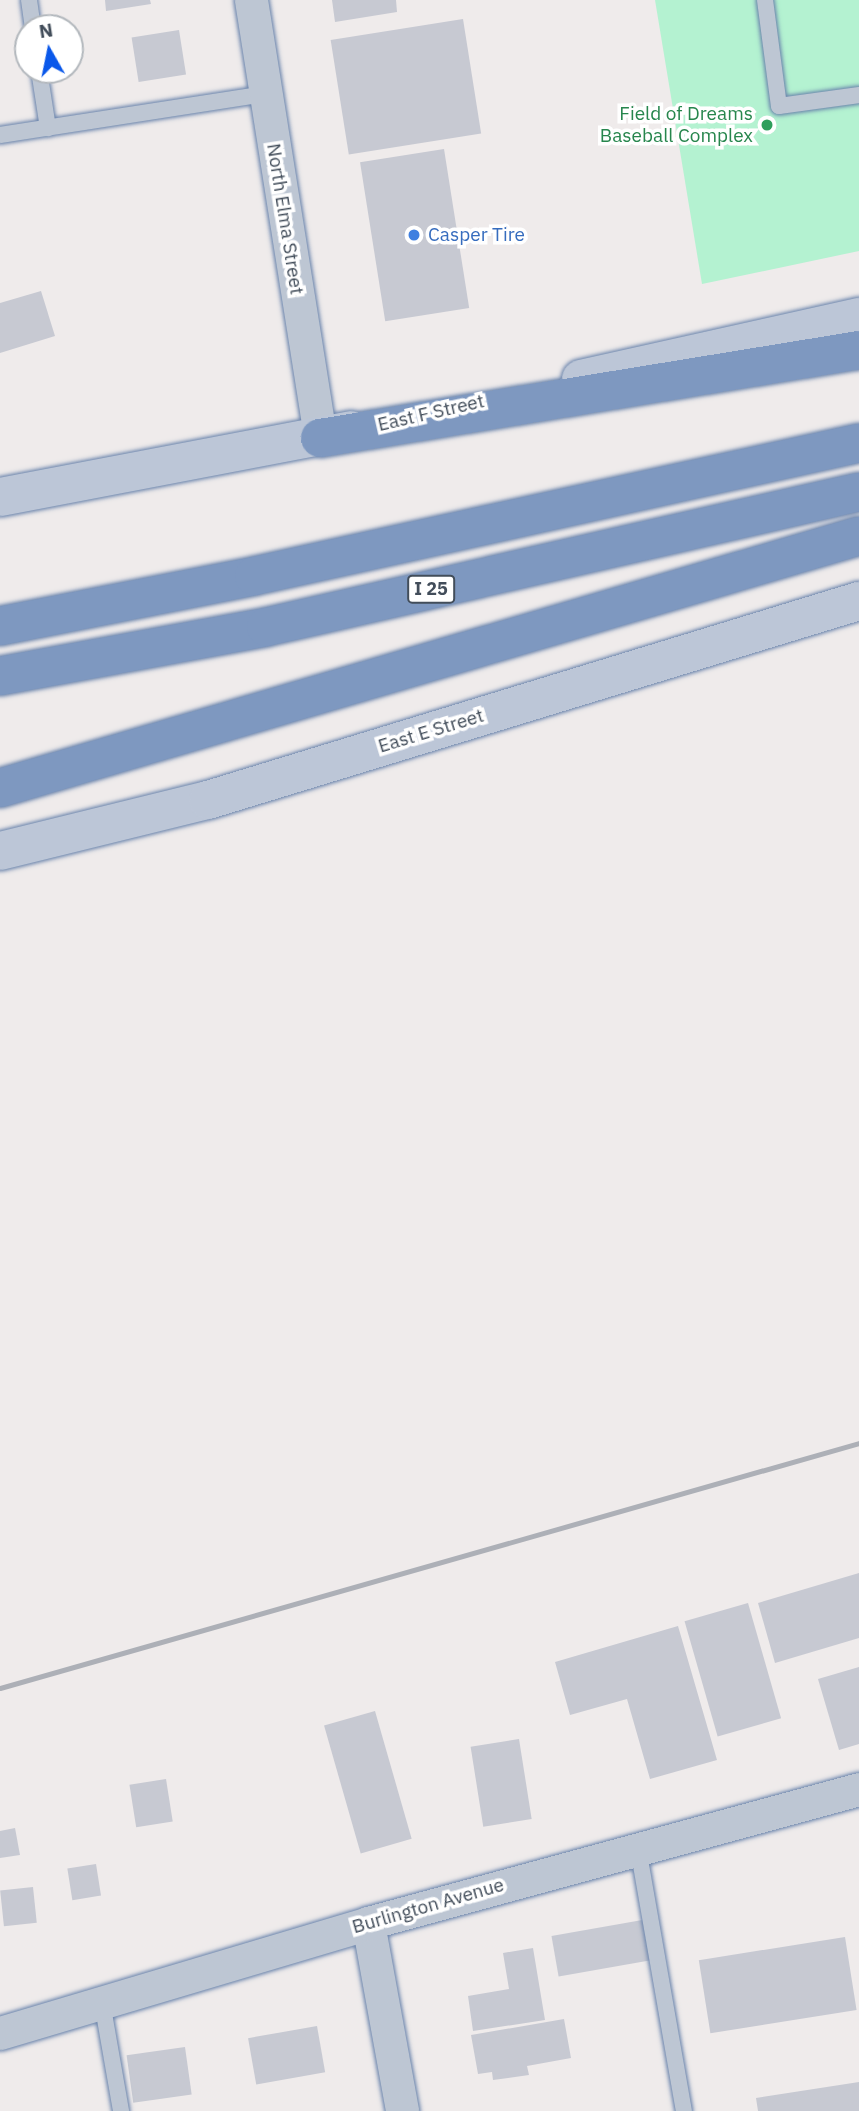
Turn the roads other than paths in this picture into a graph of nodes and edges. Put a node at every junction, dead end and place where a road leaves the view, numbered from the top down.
1 (251, 0) edge
2 (765, 0) edge
3 (41, 84) edge
4 (266, 94) junction
5 (859, 95) edge
6 (48, 128) junction
7 (0, 135) edge
8 (859, 317) edge
9 (859, 350) edge
10 (320, 438) junction
11 (859, 443) edge
12 (859, 492) edge
13 (0, 497) edge
14 (859, 536) edge
15 (859, 601) edge
16 (0, 626) edge
17 (0, 676) edge
18 (0, 788) edge
19 (0, 851) edge
20 (859, 1789) edge
21 (638, 1848) junction
22 (368, 1923) junction
23 (102, 2001) junction
24 (0, 2034) edge
25 (121, 2111) edge
26 (402, 2111) edge
27 (684, 2111) edge

1 - 4 street, North Elma Street
2 - 5 lane
3 - 6 lane
4 - 6 lane
4 - 10 street, North Elma Street
6 - 7 lane
8 - 10 main road, East F Street
9 - 10 highway
10 - 13 main road, East F Street
11 - 16 highway
12 - 17 highway, I 25
14 - 18 highway
15 - 19 main road, East E Street
20 - 21 street, Burlington Avenue
21 - 22 street, Burlington Avenue
21 - 27 lane
22 - 23 street, Burlington Avenue
22 - 26 street
23 - 24 street, Burlington Avenue
23 - 25 lane

